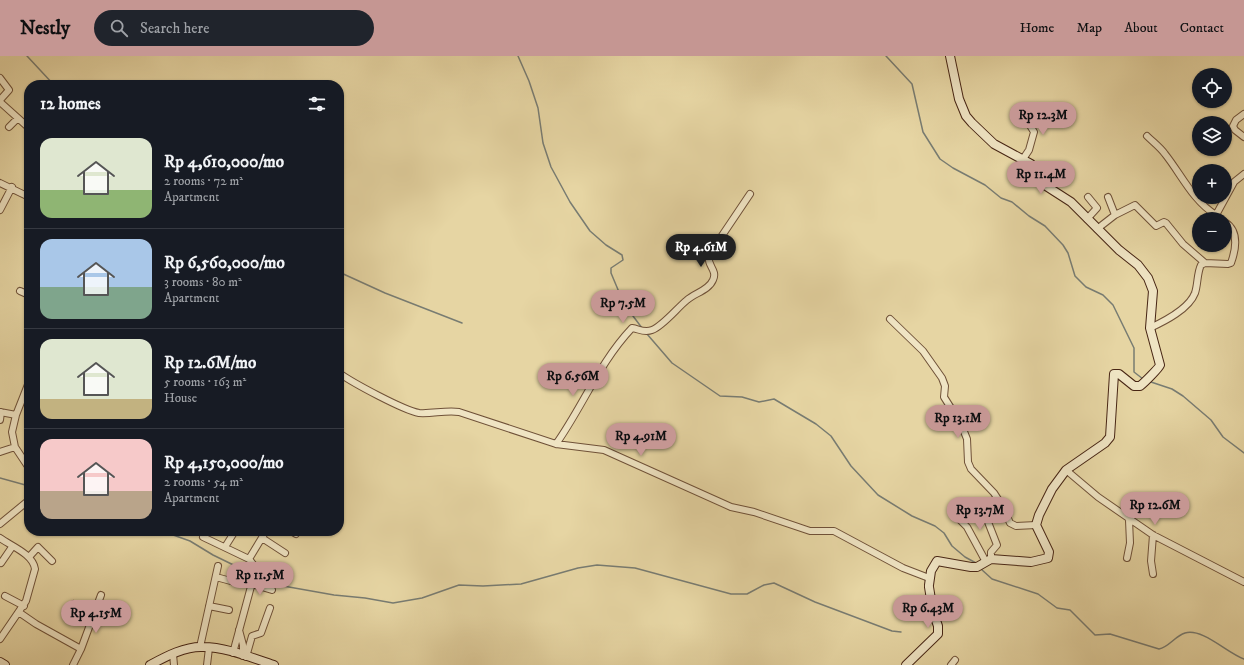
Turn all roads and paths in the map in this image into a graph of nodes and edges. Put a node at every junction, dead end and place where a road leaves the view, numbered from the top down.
1 (950, 56) edge
2 (0, 78) edge
3 (0, 101) edge
4 (1023, 114) dead end
5 (1244, 114) edge
6 (18, 118) junction
7 (24, 123) edge
8 (9, 127) dead end
9 (1147, 136) dead end
10 (1244, 136) edge
11 (1023, 159) junction
12 (1244, 174) edge
13 (0, 183) edge
14 (12, 187) junction
15 (24, 194) edge
16 (750, 194) dead end
17 (1088, 197) dead end
18 (1108, 197) dead end
19 (0, 210) edge
20 (1212, 212) edge
21 (1220, 212) edge
22 (1115, 215) junction
23 (1088, 220) junction
24 (1098, 228) junction
25 (1232, 229) edge
26 (1205, 262) junction
27 (20, 291) dead end
28 (24, 293) edge
29 (890, 319) dead end
30 (1150, 328) junction
31 (344, 376) edge
32 (24, 395) edge
33 (0, 412) edge
34 (16, 415) junction
35 (0, 420) edge
36 (556, 444) junction
37 (15, 447) junction
38 (0, 452) edge
39 (24, 460) edge
40 (1066, 470) junction
41 (24, 504) edge
42 (954, 514) dead end
43 (1129, 520) junction
44 (988, 522) dead end
45 (0, 524) edge
46 (1036, 525) junction
47 (1153, 535) junction
48 (204, 536) dead end
49 (232, 536) edge
50 (0, 538) edge
51 (262, 538) joint
52 (12, 546) junction
53 (225, 547) junction
54 (285, 553) dead end
55 (29, 557) junction
56 (1127, 558) dead end
57 (250, 559) junction
58 (52, 560) dead end
59 (989, 561) junction
60 (1, 563) edge
61 (218, 566) dead end
62 (256, 568) junction
63 (272, 574) dead end
64 (1153, 574) dead end
65 (216, 577) junction
66 (1244, 582) edge
67 (238, 583) dead end
68 (929, 583) junction
69 (252, 584) junction
70 (272, 590) dead end
71 (101, 595) dead end
72 (5, 596) dead end
73 (74, 604) dead end
74 (24, 606) junction
75 (209, 606) junction
76 (270, 608) dead end
77 (229, 610) dead end
78 (95, 612) junction
79 (20, 613) junction
80 (239, 628) junction
81 (0, 639) edge
82 (200, 646) junction
83 (209, 648) junction
84 (81, 649) junction
85 (233, 653) junction
86 (173, 654) junction
87 (244, 656) junction
88 (0, 662) edge
89 (262, 664) edge
90 (5, 665) edge
91 (73, 665) edge
92 (150, 665) edge
93 (174, 665) edge
94 (207, 665) edge
95 (274, 665) edge
96 (906, 665) edge

1 - 11 street
2 - 3 street
3 - 6 street
4 - 11 street
5 - 10 street
6 - 7 street
6 - 8 street
9 - 20 street
11 - 23 street
12 - 21 street
13 - 14 street
14 - 15 street
14 - 19 street
16 - 36 street
17 - 23 street
18 - 22 street
22 - 24 street
22 - 26 street
23 - 24 street
24 - 30 street
25 - 26 street
26 - 30 street
27 - 28 street
29 - 46 street
30 - 40 street
31 - 36 street
32 - 34 street
33 - 34 street
33 - 35 street
34 - 37 street
36 - 68 street
37 - 38 street
37 - 39 street
40 - 43 street
40 - 46 street
41 - 45 street
42 - 59 street
43 - 47 street
43 - 56 street
44 - 59 street
46 - 59 street
47 - 64 street
47 - 66 street
48 - 53 street
49 - 53 street
50 - 52 street
51 - 54 street
51 - 57 street
52 - 55 street
52 - 60 street
53 - 57 street
55 - 58 street
55 - 74 street
57 - 62 street
59 - 68 street
61 - 65 street
62 - 63 street
62 - 69 street
65 - 67 street
65 - 75 street
68 - 96 street
69 - 70 street
69 - 80 street
71 - 78 street
72 - 74 street
73 - 78 street
74 - 79 street
75 - 77 street
75 - 82 street
76 - 87 street
78 - 84 street
79 - 81 street
79 - 84 street
80 - 85 street
80 - 87 street
82 - 83 street
82 - 86 street
83 - 85 street
83 - 94 street
84 - 91 street
85 - 87 street
86 - 92 street
86 - 93 street
87 - 89 street
88 - 90 street
89 - 95 street

